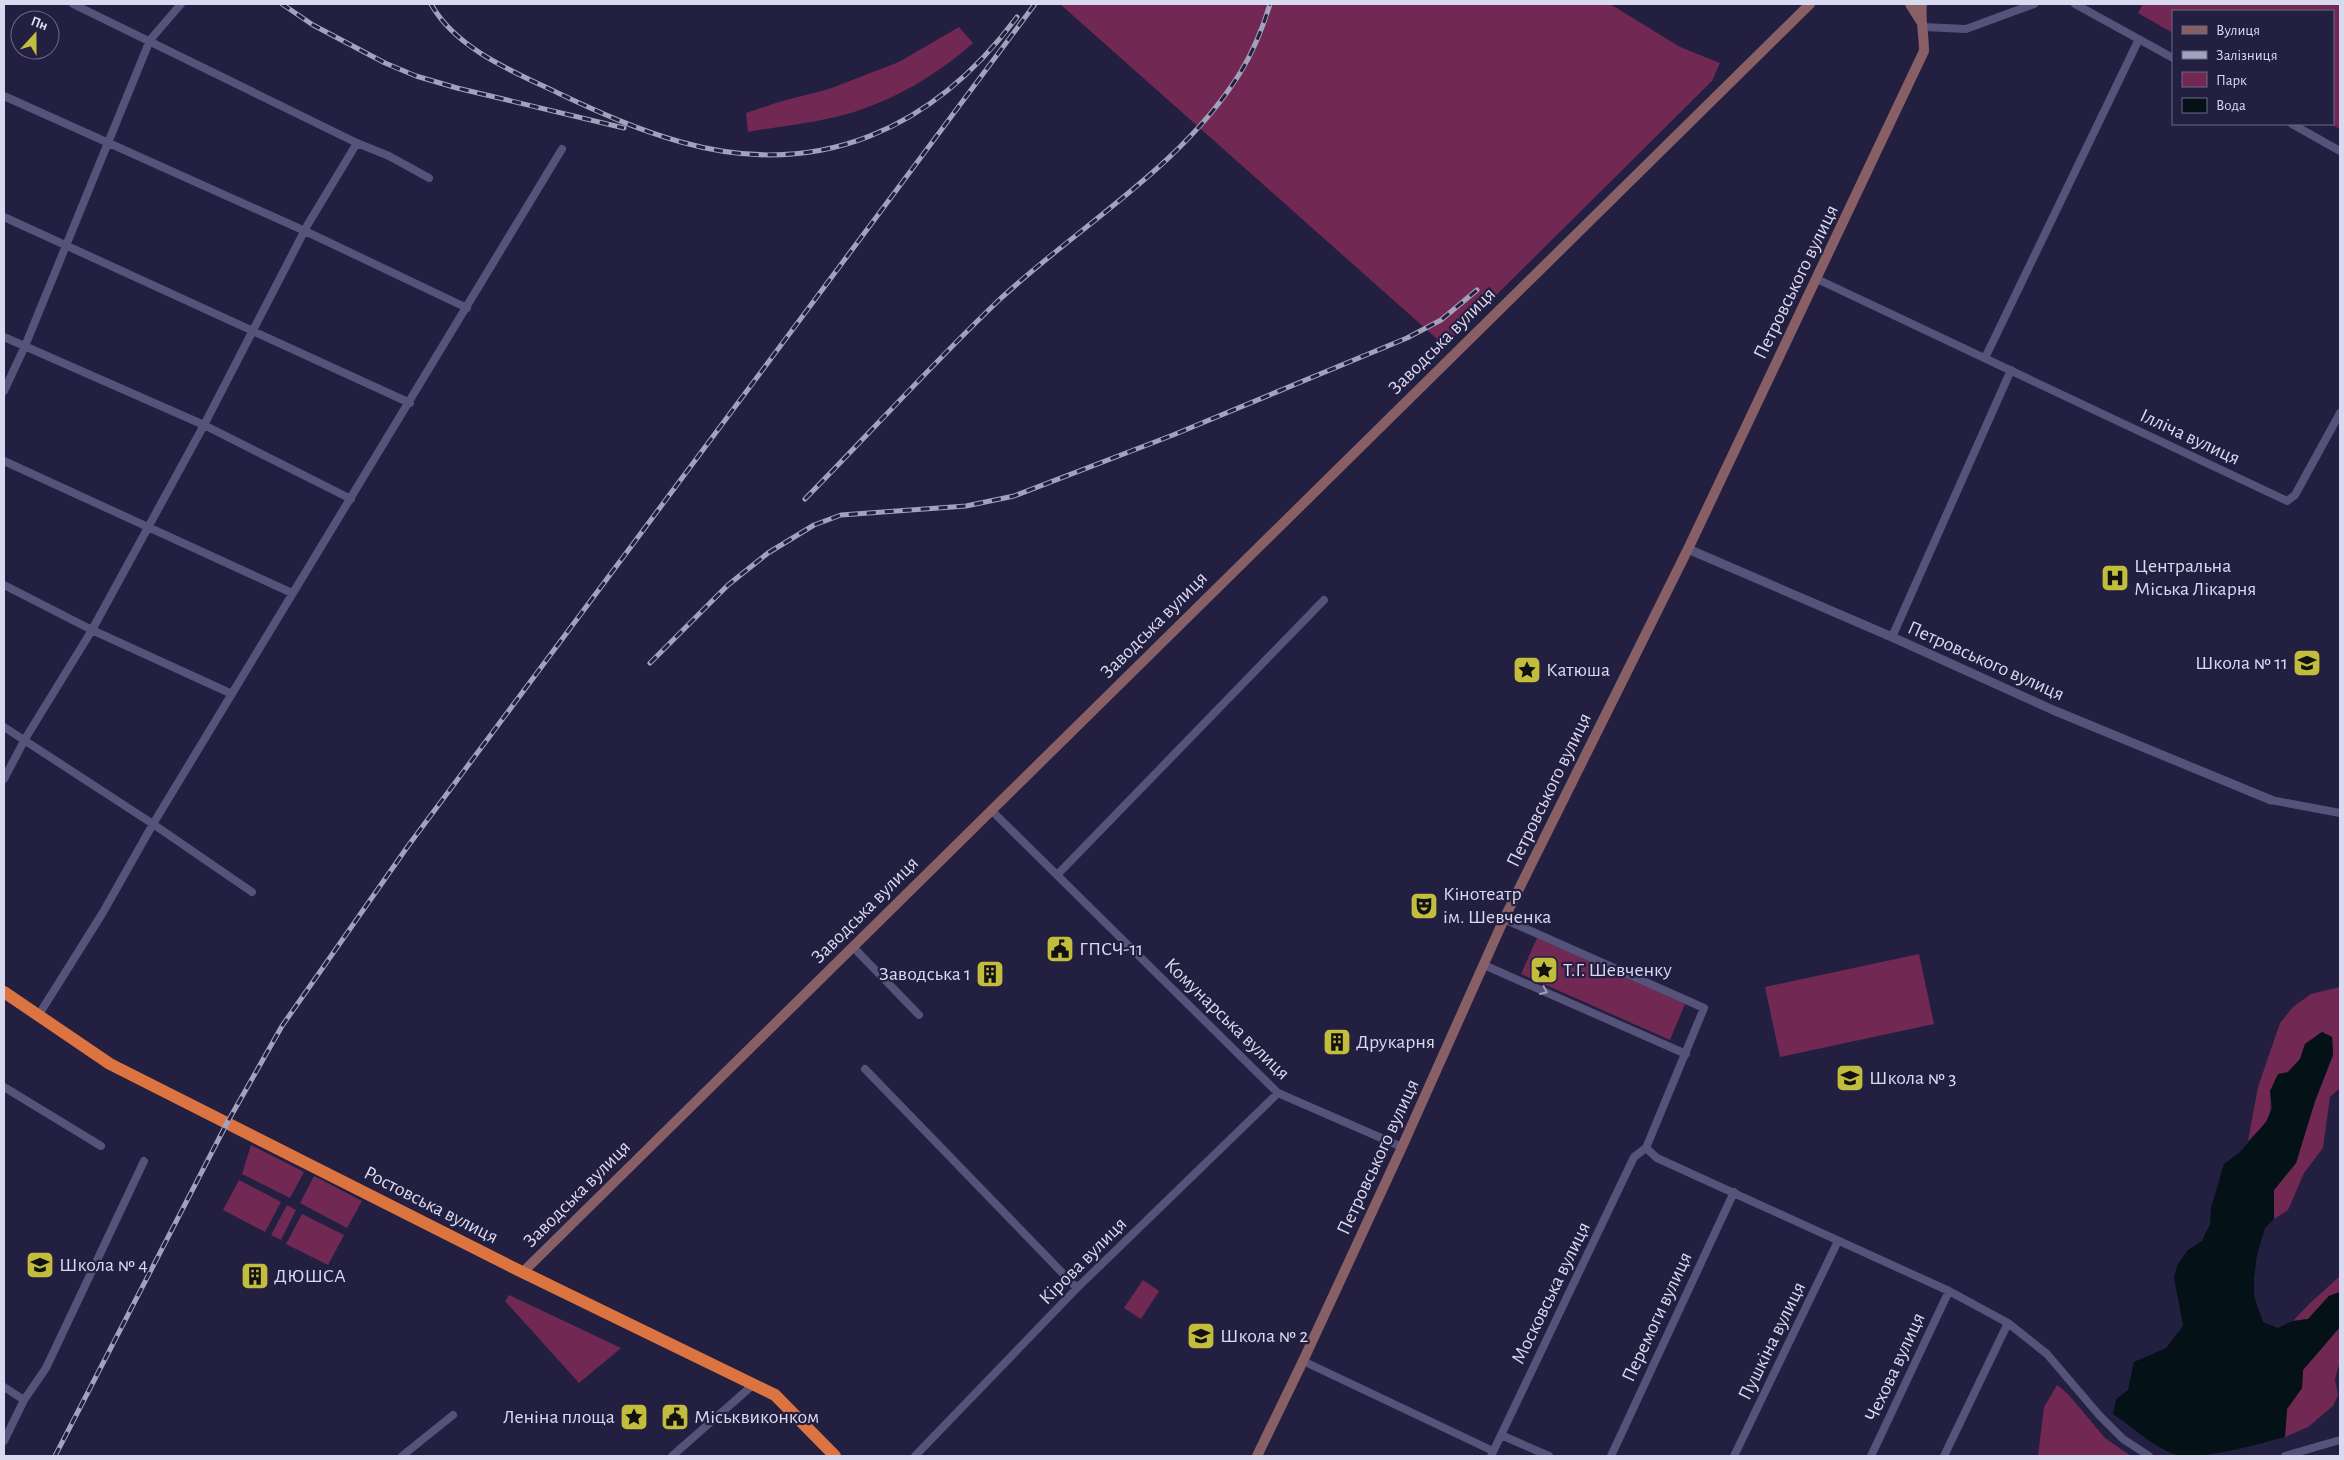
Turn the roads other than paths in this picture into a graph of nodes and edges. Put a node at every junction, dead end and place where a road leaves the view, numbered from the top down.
1 (73, 4) edge
2 (181, 4) edge
3 (1810, 4) edge
4 (1910, 4) edge
5 (1922, 4) edge
6 (2034, 4) edge
7 (2076, 4) edge
8 (1924, 27) junction
9 (2139, 39) junction
10 (150, 40) junction
11 (2172, 57) edge
12 (4, 96) edge
13 (2294, 125) edge
14 (108, 143) junction
15 (357, 143) junction
16 (562, 149) dead end
17 (2340, 151) edge
18 (429, 178) dead end
19 (4, 216) edge
20 (305, 231) junction
21 (66, 244) junction
22 (1818, 279) junction
23 (467, 308) junction
24 (253, 331) junction
25 (4, 337) edge
26 (25, 346) junction
27 (1985, 358) junction
28 (2011, 370) junction
29 (4, 391) edge
30 (410, 402) junction
31 (2340, 413) edge
32 (204, 425) junction
33 (4, 461) edge
34 (351, 499) junction
35 (149, 527) junction
36 (1688, 549) junction
37 (4, 585) edge
38 (292, 593) junction
39 (1324, 600) dead end
40 (92, 630) junction
41 (1892, 637) junction
42 (232, 694) junction
43 (4, 727) edge
44 (25, 739) junction
45 (4, 779) edge
46 (2271, 800) joint
47 (991, 810) junction
48 (2340, 813) edge
49 (153, 824) junction
50 (1057, 875) junction
51 (252, 892) dead end
52 (1504, 919) junction
53 (853, 947) junction
54 (1484, 965) junction
55 (4, 992) edge
56 (38, 1016) junction
57 (919, 1016) dead end
58 (1686, 1054) junction
59 (865, 1069) dead end
60 (4, 1087) edge
61 (1278, 1093) junction
62 (101, 1146) dead end
63 (1402, 1147) junction
64 (1646, 1148) junction
65 (144, 1161) dead end
66 (1734, 1192) junction
67 (1838, 1240) junction
68 (523, 1272) junction
69 (1077, 1288) junction
70 (1949, 1291) junction
71 (2008, 1324) junction
72 (1303, 1361) junction
73 (754, 1384) junction
74 (4, 1387) edge
75 (24, 1400) junction
76 (453, 1415) dead end
77 (1501, 1435) junction
78 (2340, 1440) edge
79 (4, 1441) edge
80 (1492, 1454) edge
81 (402, 1456) edge
82 (672, 1456) edge
83 (835, 1456) edge
84 (914, 1456) edge
85 (1257, 1456) edge
86 (1549, 1456) edge
87 (1611, 1456) edge
88 (1734, 1456) edge
89 (1871, 1456) edge
90 (1944, 1456) edge
91 (2149, 1456) edge
92 (2285, 1456) edge

1 - 10 street
2 - 10 street
3 - 47 main road, Заводська вулиця
4 - 8 main road
5 - 8 main road, Петровського вулиця
6 - 8 street
7 - 9 street
8 - 22 main road, Петровського вулиця
9 - 11 street
9 - 27 street
10 - 14 street
10 - 15 street
12 - 14 street
13 - 17 street
14 - 20 street
14 - 21 street
15 - 18 street
15 - 20 street
16 - 23 street
19 - 21 street
20 - 23 street
20 - 24 street
21 - 24 street
21 - 26 street
22 - 27 street, Ілліча вулиця
22 - 36 main road, Петровського вулиця
23 - 30 street
24 - 30 street
24 - 32 street
25 - 26 street
26 - 29 street
26 - 32 street
27 - 28 street, Ілліча вулиця
28 - 31 street, Ілліча вулиця
28 - 41 street
30 - 34 street
32 - 34 street
32 - 35 street
33 - 35 street
34 - 38 street
35 - 38 street
35 - 40 street
36 - 41 street, Петровського вулиця
36 - 52 main road, Петровського вулиця
37 - 40 street
38 - 42 street
39 - 50 street
40 - 42 street
40 - 44 street
41 - 46 street, Петровського вулиця
42 - 49 street
43 - 44 street
44 - 45 street
44 - 49 street
46 - 48 street
47 - 50 street, Комунарська вулиця
47 - 53 main road, Заводська вулиця
49 - 51 street
49 - 56 street
50 - 61 street, Комунарська вулиця
52 - 54 main road, Петровського вулиця
52 - 58 street, Московська вулиця
53 - 57 street
53 - 68 main road, Заводська вулиця
54 -> 58 street
54 - 63 main road, Петровського вулиця
55 - 56 highway, Ростовська вулиця
56 - 68 highway, Ростовська вулиця
58 - 64 street, Московська вулиця
59 - 69 street
60 - 62 street
61 - 63 street, Комунарська вулиця
61 - 69 street, Кірова вулиця
63 - 72 main road, Петровського вулиця
64 - 66 street
64 - 77 street, Московська вулиця
65 - 75 street
66 - 67 street
66 - 87 street, Перемоги вулиця
67 - 70 street
67 - 88 street, Пушкіна вулиця
68 - 73 highway, Ростовська вулиця
69 - 84 street, Кірова вулиця
70 - 71 street
70 - 89 street, Чехова вулиця
71 - 90 street
71 - 91 street
72 - 80 street
72 - 85 main road, Петровського вулиця
73 - 82 street
73 - 83 highway, Ростовська вулиця
74 - 75 street
75 - 79 street
76 - 81 street
77 - 80 street, Московська вулиця
77 - 86 street
78 - 92 street

